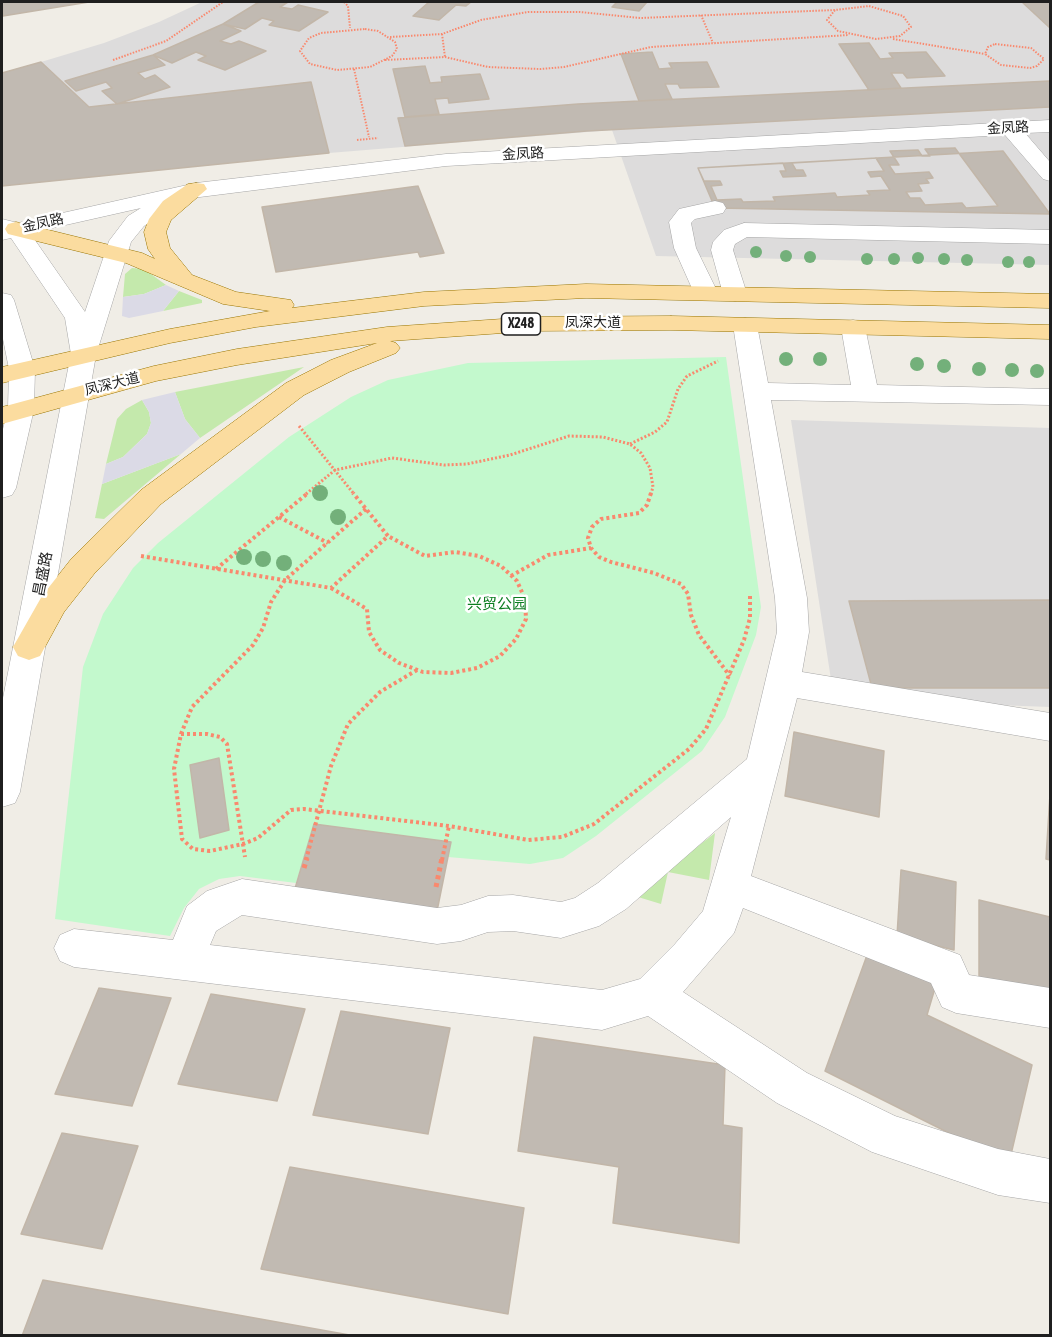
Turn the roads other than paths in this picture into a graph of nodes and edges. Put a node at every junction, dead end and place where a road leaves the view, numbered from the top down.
1 (1050, 126) edge
2 (1010, 128) junction
3 (1050, 175) edge
4 (196, 189) junction
5 (715, 208) dead end
6 (2, 210) edge
7 (6, 229) edge
8 (1050, 237) edge
9 (115, 253) junction
10 (184, 280) junction
11 (706, 293) junction
12 (424, 299) junction
13 (2, 300) edge
14 (1050, 301) edge
15 (740, 309) junction
16 (853, 327) junction
17 (458, 328) junction
18 (1050, 332) edge
19 (83, 355) junction
20 (12, 372) edge
21 (756, 391) junction
22 (76, 393) junction
23 (866, 394) junction
24 (1050, 398) edge
25 (11, 412) edge
26 (2, 488) edge
27 (29, 647) junction
28 (784, 682) junction
29 (1050, 727) edge
30 (763, 767) junction
31 (2, 792) edge
32 (732, 886) junction
33 (74, 948) dead end
34 (184, 961) junction
35 (652, 995) junction
36 (1050, 1008) edge
37 (1050, 1181) edge

1 - 2 street, 金凤路
2 - 3 street
2 - 4 street, 金凤路
4 - 6 street
4 - 7 street, 金凤路
4 - 9 street
4 - 10 main road
5 - 11 street
7 - 9 main road
7 - 19 street
8 - 15 street
9 - 10 main road
9 - 19 street
10 - 12 main road
11 - 12 main road, 凤深大道 / X248
11 - 15 main road, 凤深大道 / X248
12 - 19 main road, 凤深大道 / X248
13 - 20 street
14 - 15 main road, 凤深大道 / X248
15 - 16 main road, 凤深大道 / X248
15 - 17 main road, 凤深大道 / X248
15 - 21 street
16 - 18 main road, 凤深大道 / X248
16 - 23 street
17 - 22 main road, 凤深大道 / X248
17 - 27 main road
19 - 20 main road, 凤深大道 / X248
19 - 22 street, 昌盛路
20 - 25 street
21 - 23 street
21 - 28 street
22 - 25 main road, 凤深大道 / X248
22 - 27 street, 昌盛路
23 - 24 street
25 - 26 street
27 - 31 street, 昌盛路
28 - 29 street
28 - 30 street
30 - 32 street
30 - 34 street
32 - 35 street
32 - 36 street
33 - 34 street
34 - 35 street
35 - 37 street

